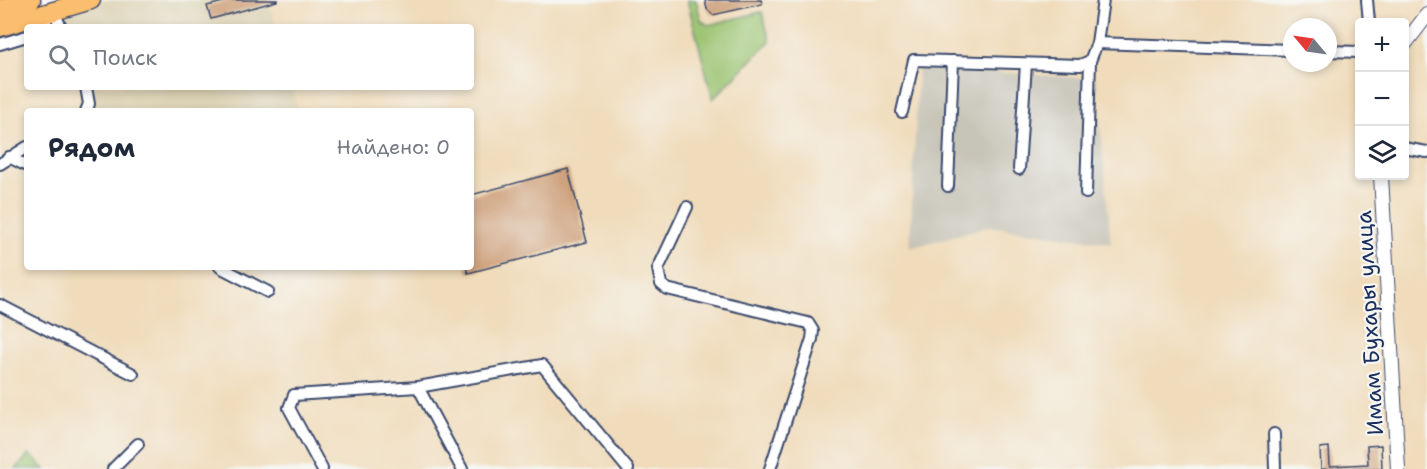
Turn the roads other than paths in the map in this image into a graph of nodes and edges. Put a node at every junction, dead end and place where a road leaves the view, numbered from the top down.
1 (31, 0) edge
2 (92, 0) edge
3 (1102, 0) edge
4 (1367, 0) edge
5 (0, 9) edge
6 (1427, 15) edge
7 (1369, 18) edge
8 (52, 20) edge
9 (0, 27) edge
10 (24, 37) edge
11 (1409, 38) edge
12 (1097, 43) junction
13 (0, 44) edge
14 (1283, 50) edge
15 (1337, 51) edge
16 (1355, 52) edge
17 (953, 61) junction
18 (1090, 61) junction
19 (1026, 64) junction
20 (87, 90) edge
21 (87, 108) edge
22 (902, 112) dead end
23 (24, 149) edge
24 (1409, 149) edge
25 (1427, 152) edge
26 (4, 160) edge
27 (24, 165) edge
28 (1019, 169) dead end
29 (1381, 180) edge
30 (948, 186) dead end
31 (1086, 193) dead end
32 (687, 207) dead end
33 (226, 270) edge
34 (268, 292) dead end
35 (0, 305) edge
36 (133, 374) dead end
37 (418, 387) junction
38 (1274, 434) dead end
39 (138, 444) dead end
40 (113, 469) edge
41 (322, 469) edge
42 (462, 469) edge
43 (628, 469) edge
44 (770, 469) edge
45 (1275, 469) edge
46 (1398, 469) edge

1 - 5 highway
2 - 8 highway
3 - 12 street
4 - 7 street
6 - 11 street
8 - 9 highway
10 - 13 street
12 - 14 street
12 - 18 street
15 - 16 street
17 - 19 street
17 - 22 street
17 - 30 street
18 - 19 street
18 - 31 street
19 - 28 street
20 - 21 street
23 - 26 street
24 - 25 street
26 - 27 street
29 - 46 street, Имам Бухары улица
32 - 44 street
33 - 34 street
35 - 36 street
37 - 41 street
37 - 42 street
37 - 43 street
38 - 45 street
39 - 40 street

